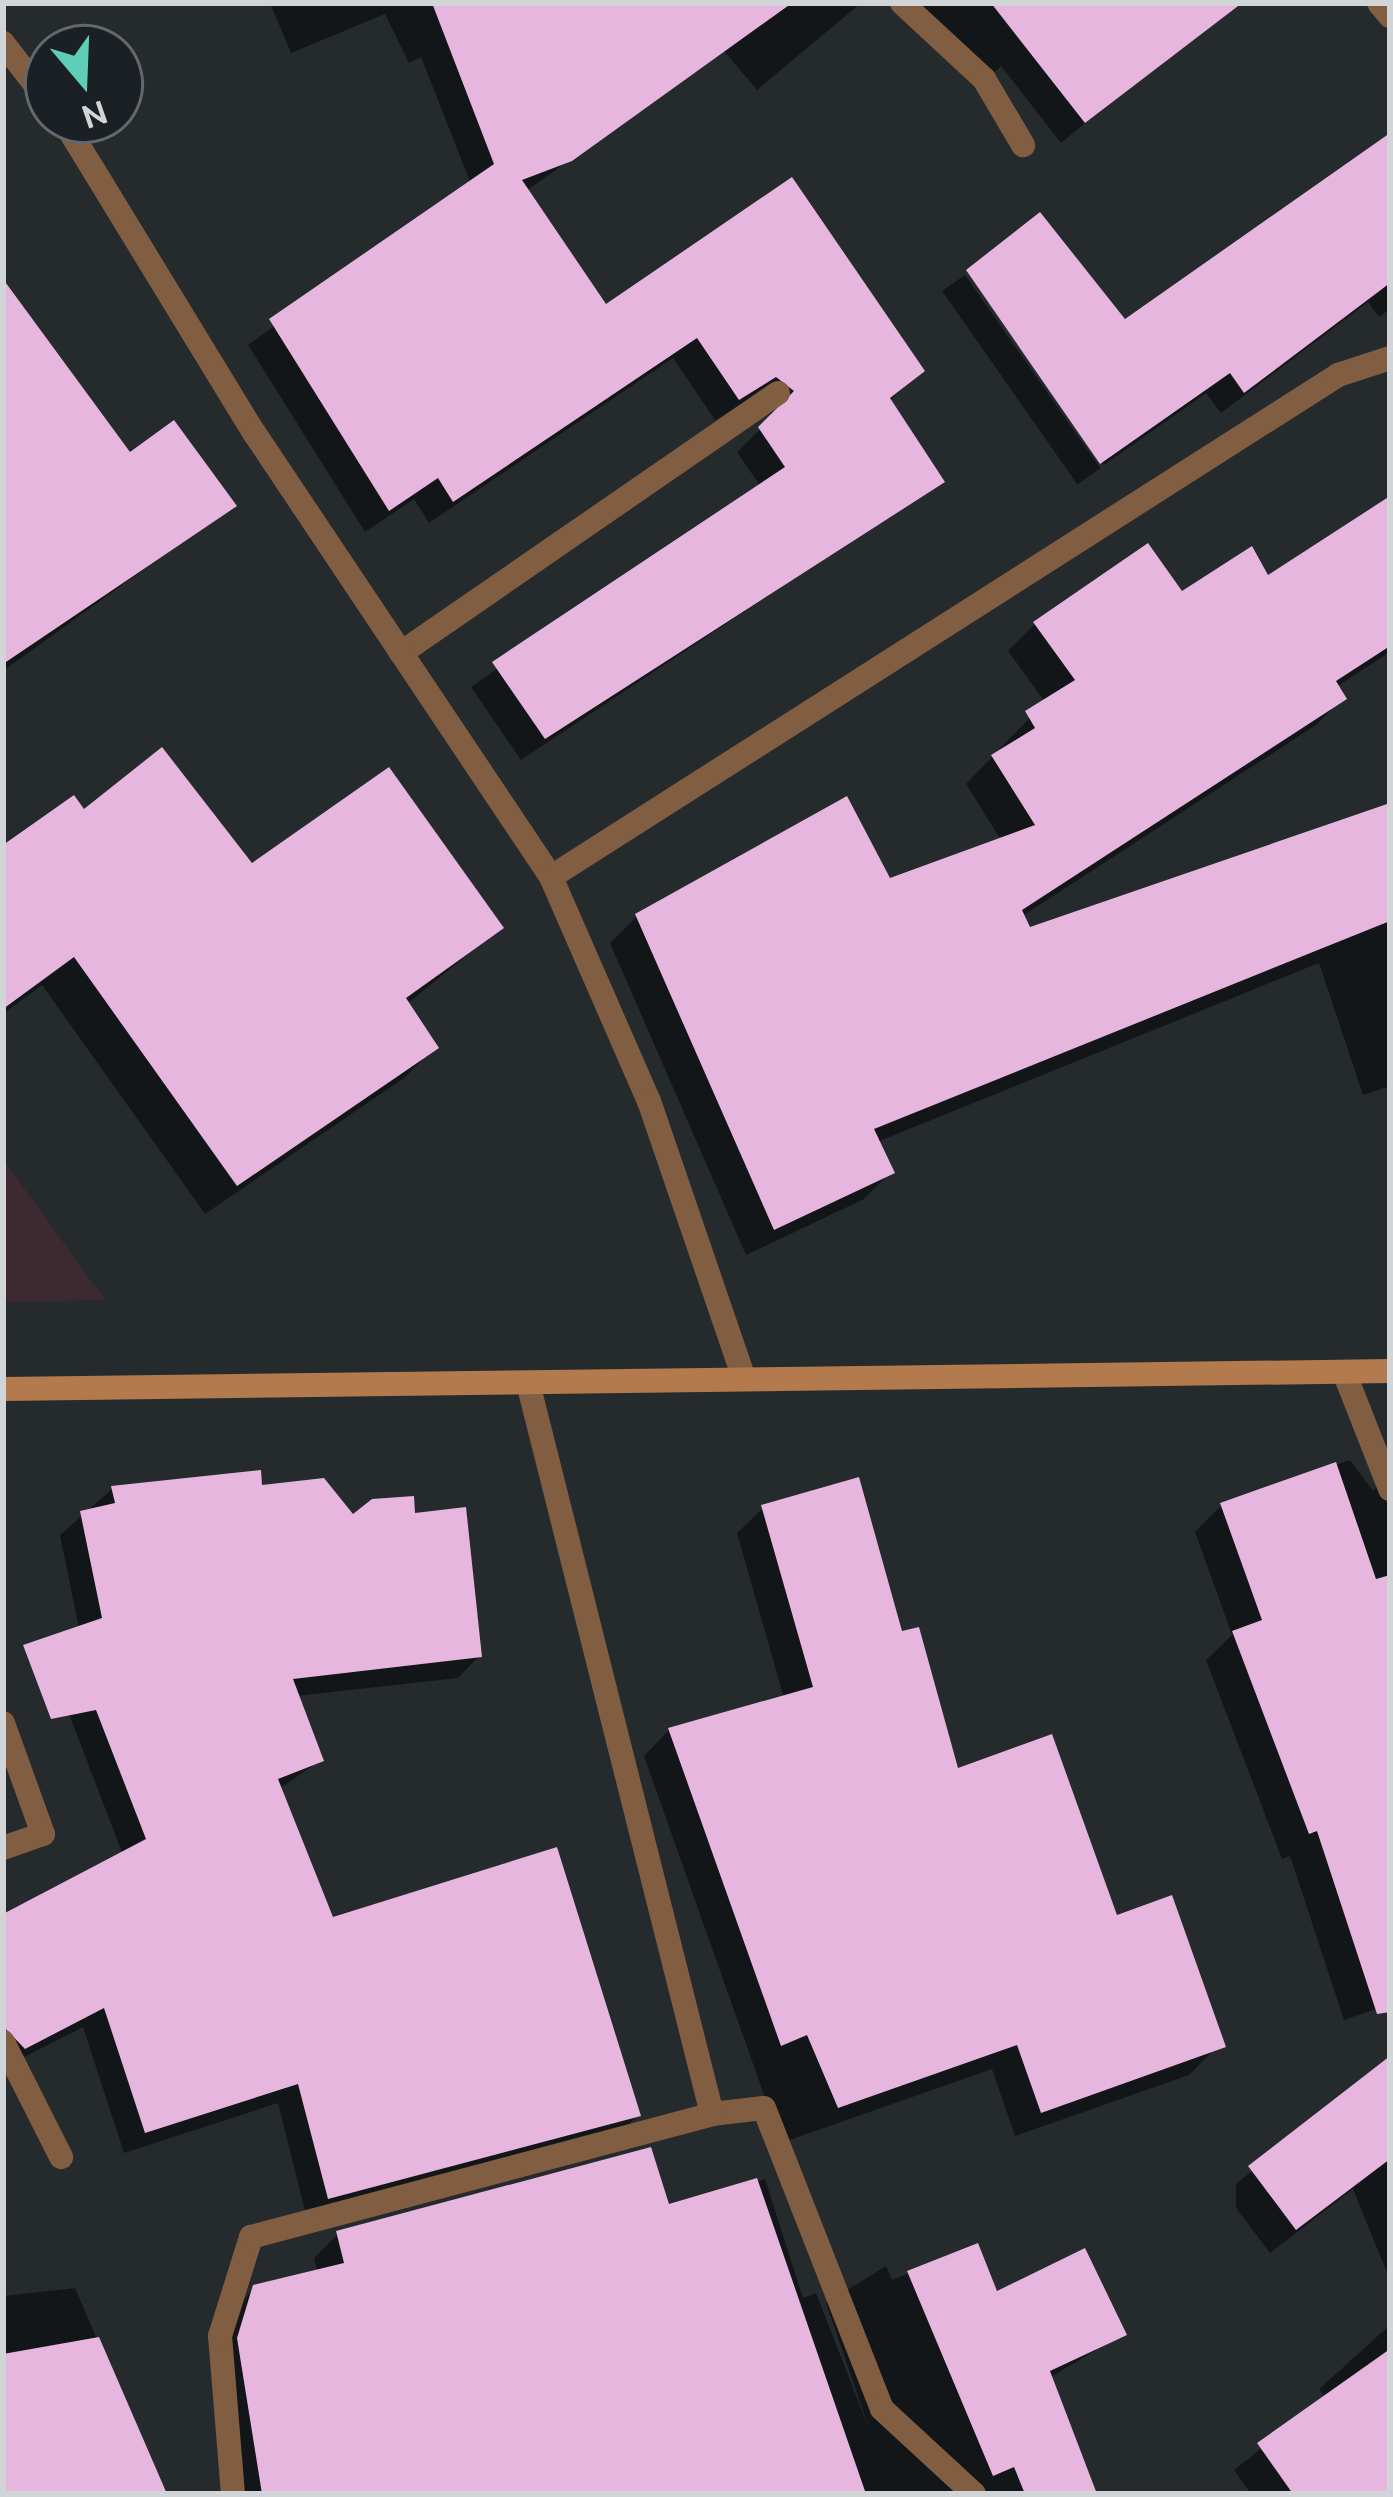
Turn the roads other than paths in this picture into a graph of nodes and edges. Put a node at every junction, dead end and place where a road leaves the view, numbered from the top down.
1 (902, 3) edge
2 (1379, 3) edge
3 (1390, 16) edge
4 (3, 44) edge
5 (24, 71) edge
6 (78, 144) edge
7 (1023, 145) dead end
8 (1390, 358) edge
9 (778, 393) dead end
10 (401, 653) junction
11 (551, 878) junction
12 (1344, 1372) junction
13 (1390, 1372) edge
14 (744, 1378) junction
15 (530, 1387) junction
16 (3, 1389) edge
17 (1390, 1489) edge
18 (3, 1724) edge
19 (3, 1848) edge
20 (3, 2042) edge
21 (712, 2114) junction
22 (61, 2156) dead end
23 (233, 2494) edge
24 (974, 2494) edge

1 - 7 street
2 - 3 street
4 - 5 street
6 - 10 street
8 - 11 street
9 - 10 street
10 - 11 street
11 - 14 street
12 - 13 street
12 - 14 street
12 - 17 street
14 - 15 street
15 - 16 street
15 - 21 street
18 - 19 street
20 - 22 street
21 - 23 street
21 - 24 street

